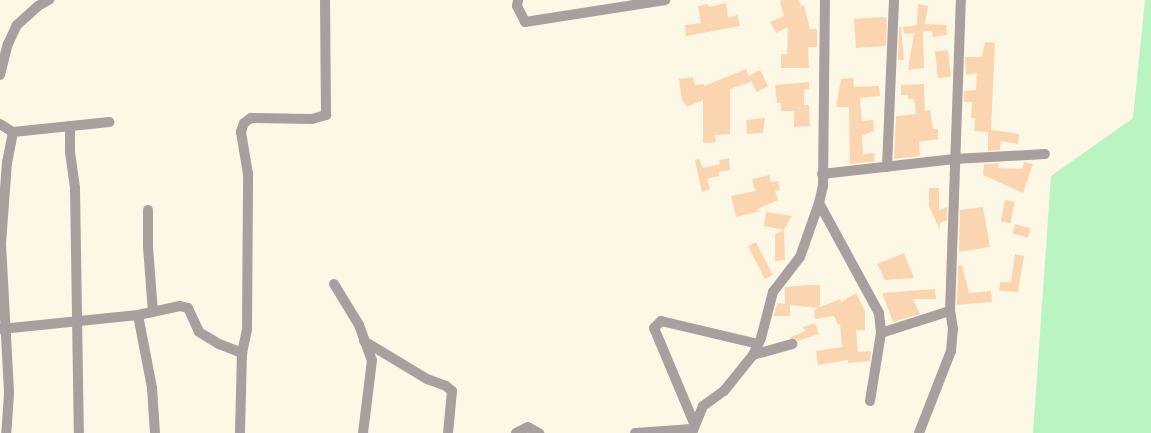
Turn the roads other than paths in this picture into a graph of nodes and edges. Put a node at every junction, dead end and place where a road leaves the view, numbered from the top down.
1 (49, 0) edge
2 (325, 0) edge
3 (518, 0) edge
4 (665, 0) edge
5 (825, 0) edge
6 (894, 0) edge
7 (961, 0) edge
8 (0, 75) edge
9 (109, 122) dead end
10 (0, 124) edge
11 (70, 126) junction
12 (13, 132) junction
13 (1044, 154) dead end
14 (954, 158) junction
15 (887, 167) junction
16 (822, 174) junction
17 (818, 203) junction
18 (148, 210) dead end
19 (334, 284) dead end
20 (950, 311) junction
21 (153, 312) junction
22 (138, 315) junction
23 (78, 322) junction
24 (3, 329) edge
25 (881, 333) junction
26 (364, 341) junction
27 (758, 344) junction
28 (792, 344) dead end
29 (242, 354) junction
30 (753, 355) junction
31 (870, 401) dead end
32 (693, 428) edge
33 (6, 433) edge
34 (79, 433) edge
35 (155, 433) edge
36 (240, 433) edge
37 (363, 433) edge
38 (448, 433) edge
39 (516, 433) edge
40 (539, 433) edge
41 (636, 433) edge
42 (919, 433) edge

1 - 8 street
2 - 29 street
3 - 4 street
5 - 16 street
6 - 15 street
7 - 14 street
9 - 11 street
10 - 12 street
11 - 12 street
11 - 23 street
12 - 24 street
13 - 14 street
14 - 15 street
14 - 20 street
15 - 16 street
16 - 17 street
17 - 25 street
17 - 27 street
18 - 21 street
19 - 26 street
20 - 25 street
20 - 42 street
21 - 22 street
21 - 29 street
22 - 23 street
22 - 35 street
23 - 24 street
23 - 34 street
24 - 33 street
25 - 31 street
26 - 37 street
26 - 38 street
27 - 30 street
27 - 32 street
28 - 30 street
29 - 36 street
30 - 32 street
32 - 41 street
39 - 40 street

